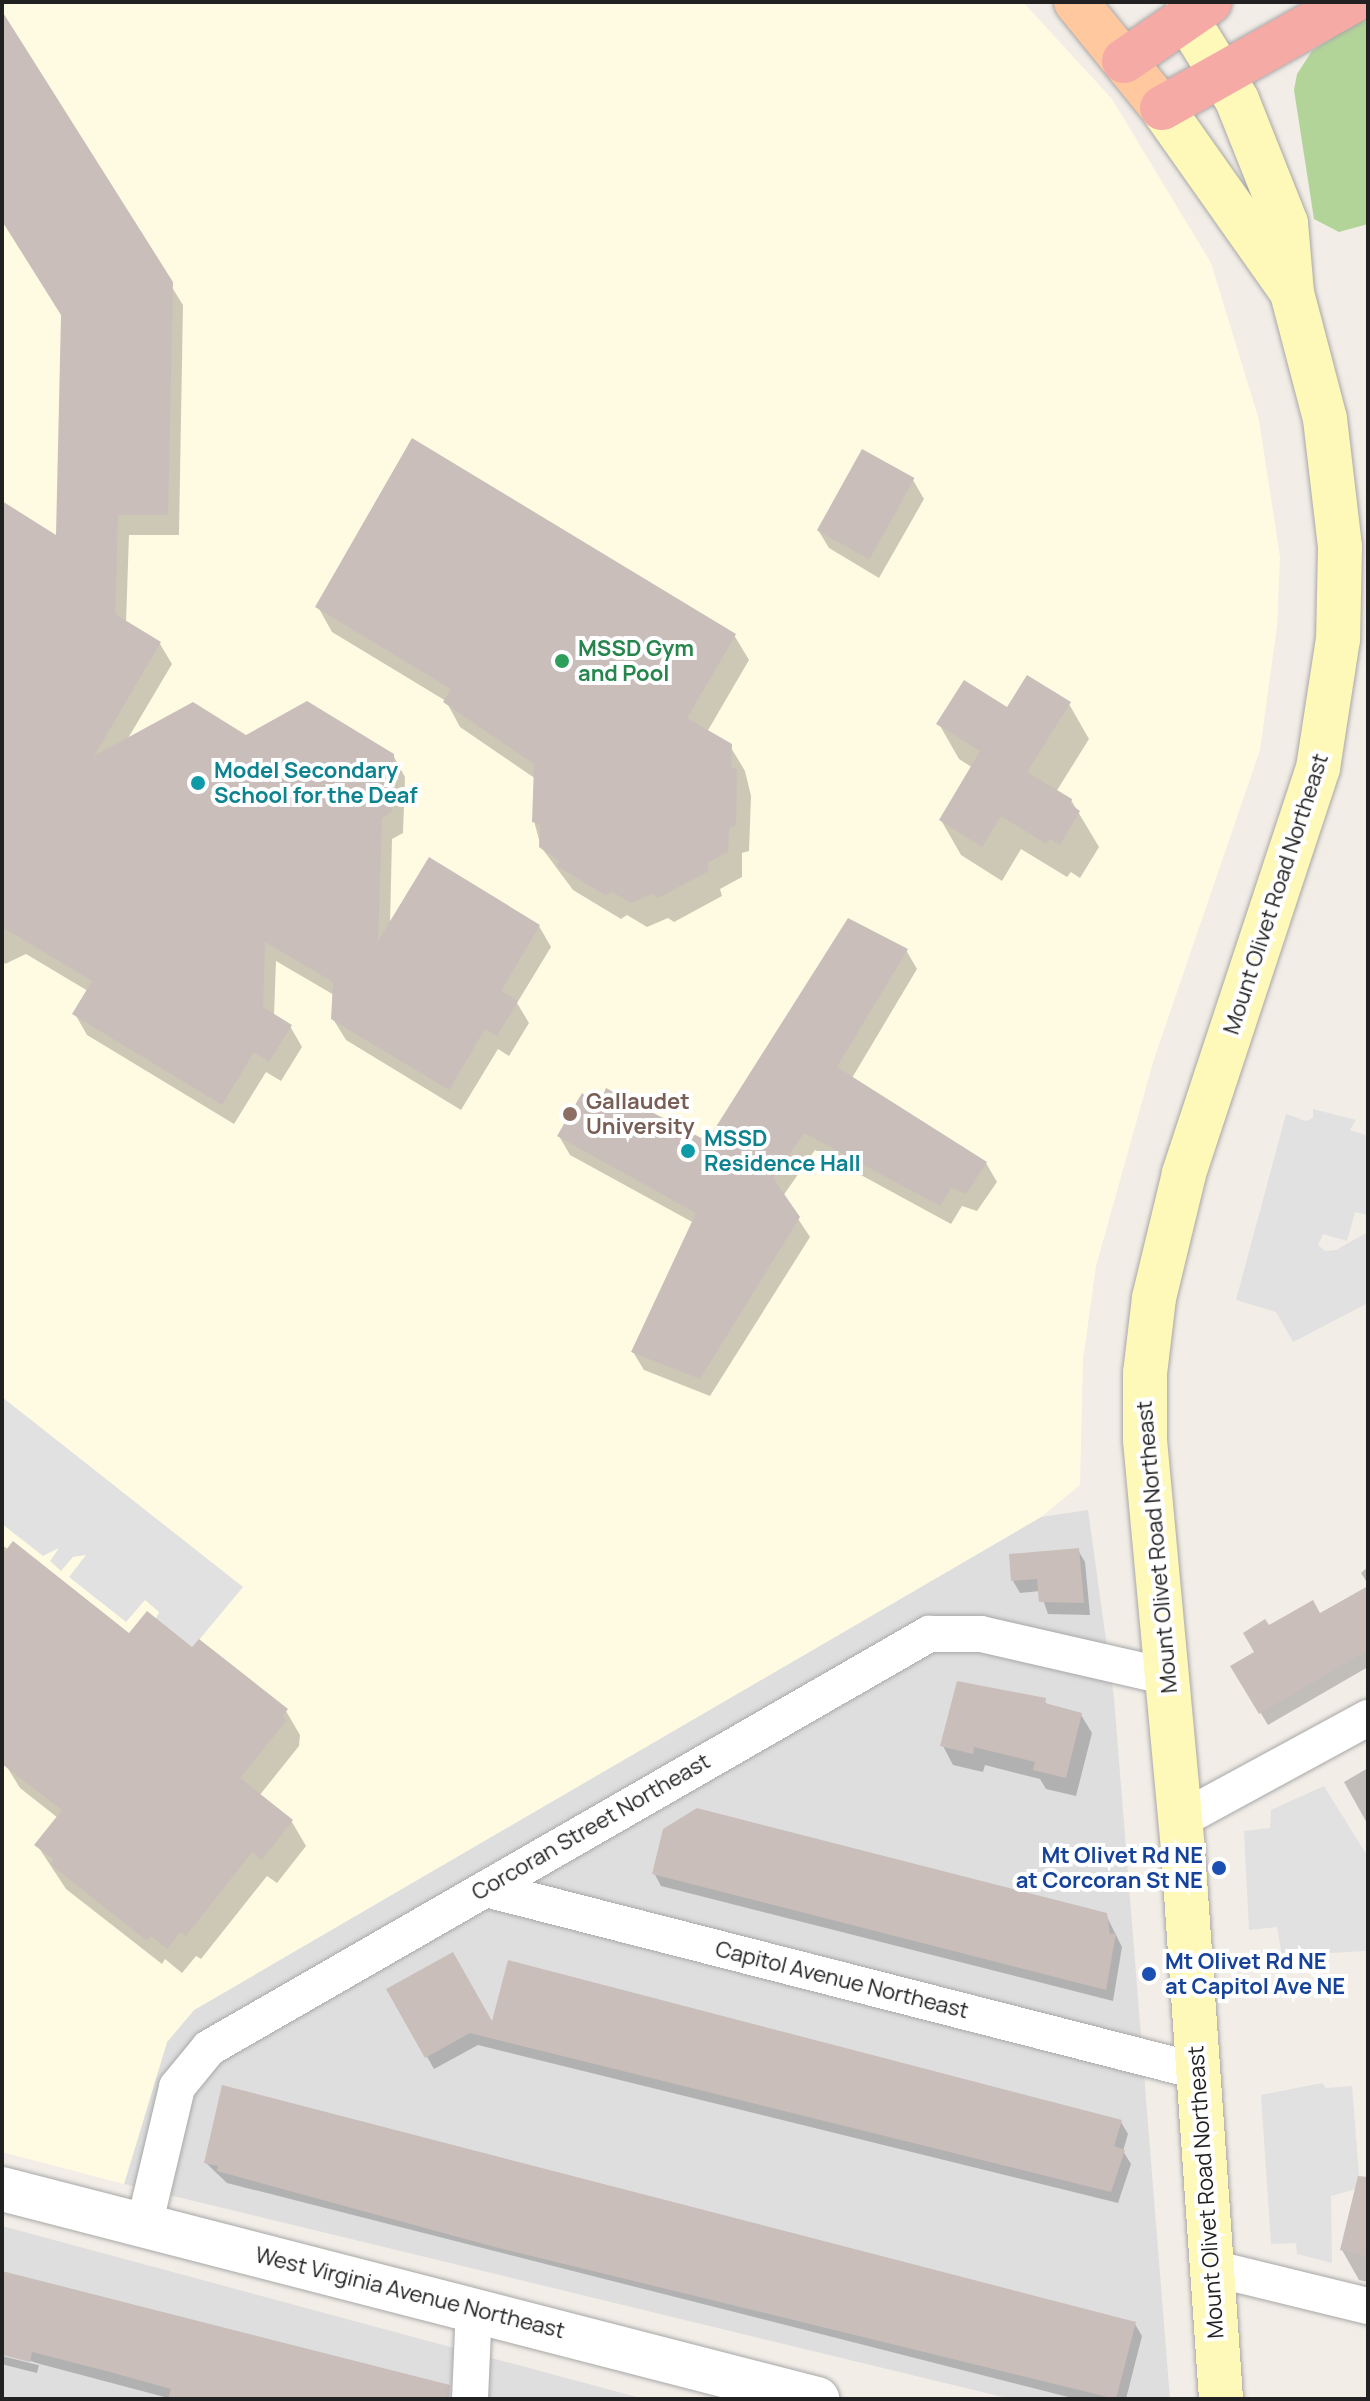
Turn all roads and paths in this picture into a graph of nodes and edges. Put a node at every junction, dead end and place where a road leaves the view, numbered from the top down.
1 (1076, 2) edge
2 (1351, 2) edge
3 (1189, 7) edge
4 (1124, 61) junction
5 (1221, 72) junction
6 (1162, 108) junction
7 (1292, 293) junction
8 (1168, 1677) junction
9 (1368, 1718) edge
10 (1180, 1820) junction
11 (486, 1889) junction
12 (1197, 2071) junction
13 (2, 2189) edge
14 (144, 2226) junction
15 (1212, 2268) junction
16 (1368, 2306) edge
17 (474, 2309) junction
18 (470, 2399) edge
19 (817, 2399) edge
20 (1221, 2399) edge

1 - 4 main road, Mount Olivet Road Northeast
2 - 5 highway
3 - 4 highway
3 - 5 main road, Mount Olivet Road Northeast
4 - 6 main road, Mount Olivet Road Northeast
5 - 6 highway
5 - 7 main road, Mount Olivet Road Northeast
6 - 7 main road, Mount Olivet Road Northeast
7 - 8 main road, Mount Olivet Road Northeast
8 - 10 main road, Mount Olivet Road Northeast
8 - 11 street, Corcoran Street Northeast
9 - 10 street
10 - 12 main road, Mount Olivet Road Northeast
11 - 12 street, Capitol Avenue Northeast
11 - 14 street, Corcoran Street Northeast
12 - 15 main road, Mount Olivet Road Northeast
13 - 14 street, West Virginia Avenue Northeast
14 - 17 street, West Virginia Avenue Northeast
15 - 16 street
15 - 20 main road, Mount Olivet Road Northeast
17 - 18 street
17 - 19 street, West Virginia Avenue Northeast

